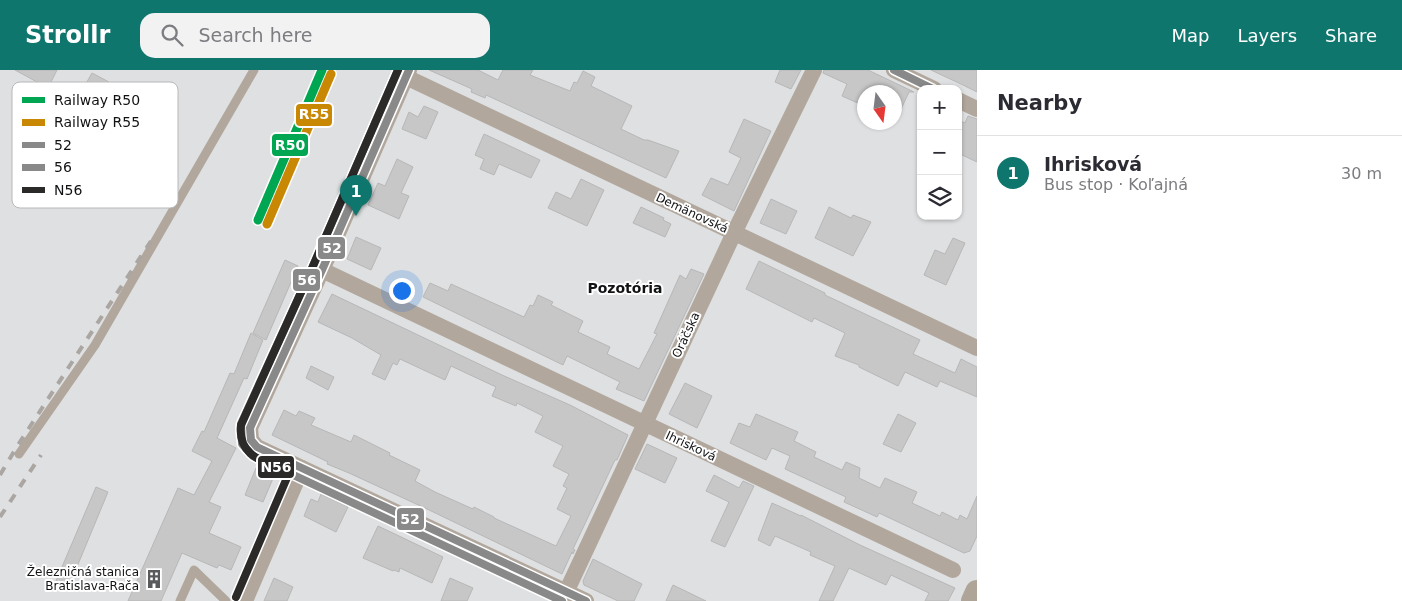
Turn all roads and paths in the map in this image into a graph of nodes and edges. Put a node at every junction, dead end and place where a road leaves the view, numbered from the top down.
1 (254, 70) edge
2 (814, 70) edge
3 (894, 70) edge
4 (407, 74) edge
5 (926, 85) edge
6 (962, 102) edge
7 (977, 109) edge
8 (178, 201) edge
9 (174, 208) edge
10 (734, 233) junction
11 (322, 270) junction
12 (977, 348) edge
13 (644, 424) junction
14 (19, 454) dead end
15 (302, 468) junction
16 (953, 570) dead end
17 (977, 592) edge
18 (564, 596) edge
19 (180, 601) edge
20 (226, 601) edge
21 (245, 601) edge
22 (586, 601) edge
23 (973, 601) edge

1 - 8 lane
2 - 10 street, Oráčska
3 - 5 street
4 - 10 street, Demänovská
4 - 11 street
6 - 7 street
9 - 14 lane
10 - 12 street, Demänovská
10 - 13 street, Oráčska
11 - 13 street, Ihrisková
11 - 15 street
13 - 16 street, Ihrisková
13 - 18 street, Oráčska
15 - 18 street
15 - 21 street
17 - 23 main road
18 - 22 street
19 - 20 lane

